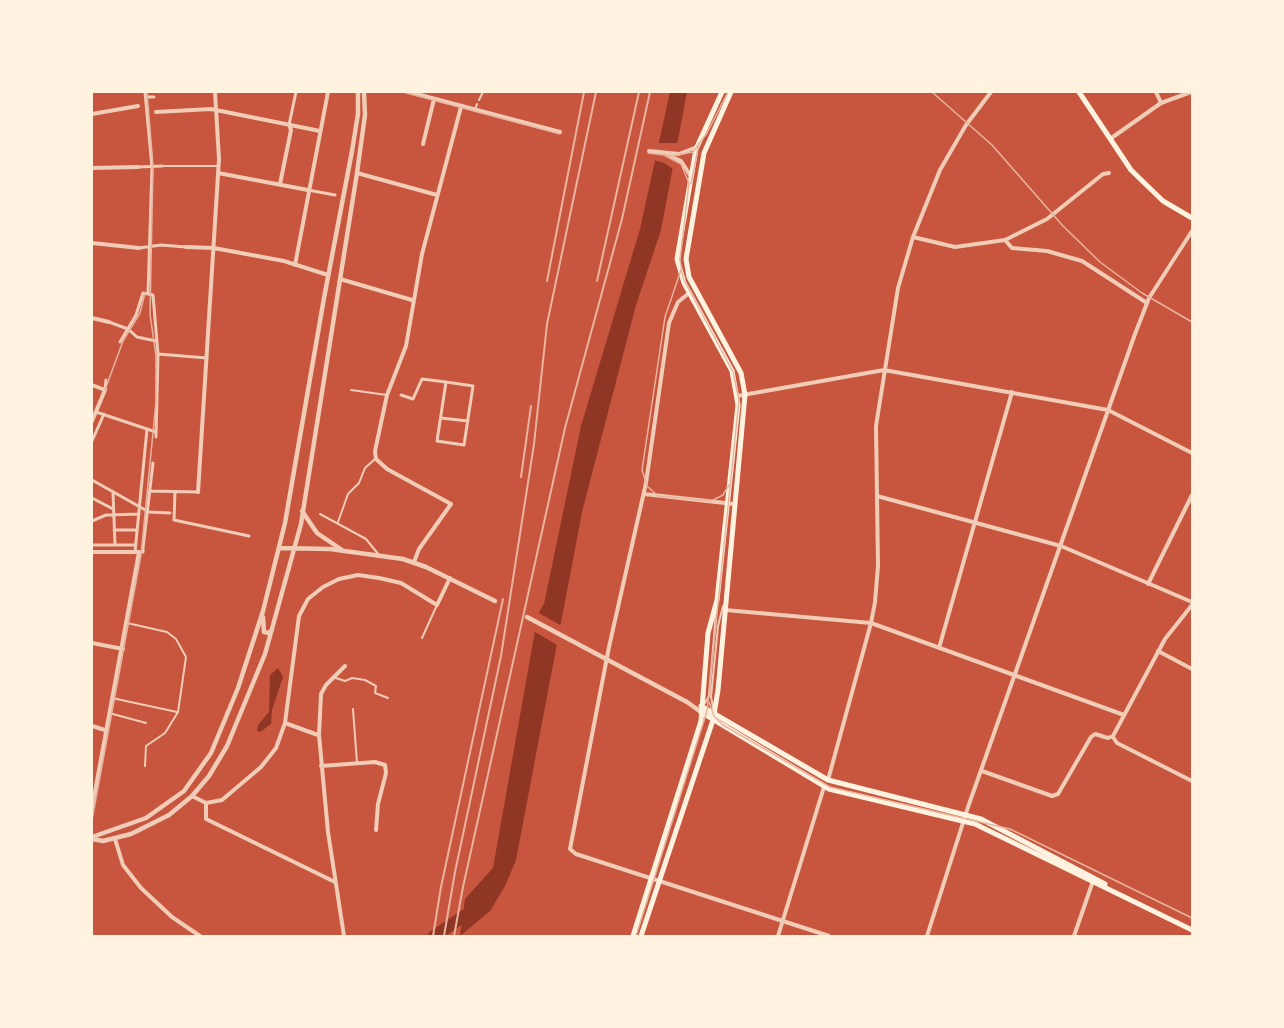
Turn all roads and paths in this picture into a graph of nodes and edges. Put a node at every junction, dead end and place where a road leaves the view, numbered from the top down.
1 (145, 92) edge
2 (215, 92) edge
3 (296, 92) edge
4 (328, 92) edge
5 (357, 92) edge
6 (364, 92) edge
7 (409, 92) edge
8 (483, 92) edge
9 (722, 92) edge
10 (731, 92) edge
11 (991, 92) edge
12 (1079, 92) edge
13 (1156, 92) edge
14 (1191, 92) edge
15 (154, 96) dead end
16 (146, 97) junction
17 (434, 99) junction
18 (479, 100) dead end
19 (1161, 103) junction
20 (477, 104) dead end
21 (147, 105) junction
22 (138, 106) joint
23 (461, 107) junction
24 (217, 110) junction
25 (475, 110) junction
26 (147, 112) junction
27 (156, 112) joint
28 (92, 114) edge
29 (289, 125) junction
30 (320, 131) junction
31 (560, 132) dead end
32 (711, 133) junction
33 (1110, 139) junction
34 (423, 144) dead end
35 (697, 146) junction
36 (649, 151) dead end
37 (679, 157) junction
38 (162, 166) joint
39 (219, 166) junction
40 (138, 167) joint
41 (152, 167) junction
42 (92, 168) edge
43 (218, 173) junction
44 (357, 173) junction
45 (1109, 173) dead end
46 (690, 178) junction
47 (280, 184) junction
48 (308, 190) junction
49 (335, 195) dead end
50 (437, 195) junction
51 (695, 195) junction
52 (1192, 218) edge
53 (1192, 231) edge
54 (913, 237) junction
55 (1005, 240) junction
56 (92, 243) edge
57 (151, 246) junction
58 (186, 247) joint
59 (139, 248) joint
60 (214, 248) junction
61 (295, 265) junction
62 (328, 275) junction
63 (340, 279) junction
64 (689, 293) junction
65 (148, 294) junction
66 (412, 300) junction
67 (1147, 303) junction
68 (92, 318) edge
69 (110, 322) joint
70 (128, 329) junction
71 (156, 341) junction
72 (120, 342) dead end
73 (158, 354) junction
74 (207, 358) junction
75 (884, 370) junction
76 (106, 380) dead end
77 (446, 382) junction
78 (92, 385) edge
79 (105, 390) junction
80 (351, 390) dead end
81 (1012, 392) junction
82 (387, 395) junction
83 (401, 395) dead end
84 (745, 395) junction
85 (737, 396) junction
86 (1108, 410) junction
87 (96, 412) junction
88 (304, 412) junction
89 (104, 414) junction
90 (317, 418) junction
91 (441, 418) junction
92 (468, 421) junction
93 (92, 422) edge
94 (147, 429) junction
95 (156, 432) junction
96 (156, 437) dead end
97 (92, 441) edge
98 (1192, 453) edge
99 (376, 459) junction
100 (153, 463) dead end
101 (92, 480) edge
102 (113, 491) junction
103 (150, 491) junction
104 (175, 492) junction
105 (198, 492) joint
106 (644, 494) junction
107 (1192, 495) edge
108 (877, 496) junction
109 (92, 498) edge
110 (727, 504) junction
111 (734, 504) junction
112 (140, 506) junction
113 (113, 509) junction
114 (302, 511) junction
115 (148, 512) junction
116 (172, 513) junction
117 (114, 514) junction
118 (139, 514) junction
119 (320, 514) dead end
120 (92, 521) edge
121 (975, 521) junction
122 (338, 522) junction
123 (114, 530) junction
124 (137, 530) junction
125 (249, 536) dead end
126 (92, 545) edge
127 (115, 545) junction
128 (136, 545) junction
129 (1061, 546) junction
130 (279, 548) junction
131 (295, 548) junction
132 (343, 550) junction
133 (92, 552) edge
134 (137, 552) junction
135 (379, 555) junction
136 (414, 562) junction
137 (451, 578) junction
138 (1148, 584) junction
139 (725, 600) junction
140 (495, 601) dead end
141 (1192, 603) edge
142 (437, 605) junction
143 (725, 610) junction
144 (263, 611) junction
145 (526, 617) dead end
146 (127, 623) junction
147 (872, 623) junction
148 (273, 628) junction
149 (422, 638) dead end
150 (92, 643) edge
151 (939, 648) junction
152 (123, 649) junction
153 (1158, 651) junction
154 (607, 660) junction
155 (345, 666) dead end
156 (1192, 669) edge
157 (1015, 676) junction
158 (333, 677) junction
159 (112, 698) junction
160 (388, 698) dead end
161 (353, 709) dead end
162 (701, 709) junction
163 (178, 712) junction
164 (715, 712) junction
165 (109, 713) junction
166 (1124, 716) junction
167 (713, 720) junction
168 (146, 723) dead end
169 (285, 723) junction
170 (92, 726) edge
171 (105, 730) junction
172 (319, 735) junction
173 (1113, 736) junction
174 (357, 763) junction
175 (321, 765) junction
176 (145, 766) dead end
177 (94, 770) edge
178 (981, 771) junction
179 (828, 780) junction
180 (1192, 781) edge
181 (824, 787) junction
182 (192, 796) junction
183 (206, 803) junction
184 (92, 808) edge
185 (966, 818) junction
186 (376, 830) dead end
187 (92, 838) edge
188 (115, 839) junction
189 (652, 879) junction
190 (1094, 880) junction
191 (661, 881) junction
192 (335, 882) junction
193 (783, 921) junction
194 (1192, 930) edge
195 (200, 936) edge
196 (344, 936) edge
197 (633, 936) edge
198 (641, 936) edge
199 (778, 936) edge
200 (829, 936) edge
201 (927, 936) edge
202 (1074, 936) edge

1 - 16 street
2 - 24 street
3 - 29 street
4 - 30 street
5 - 62 street
6 - 44 street
7 - 17 street
8 - 18 lane
9 - 35 main road
10 - 32 main road
11 - 54 street
12 - 33 main road
13 - 19 street
14 - 19 street
15 - 16 street
16 - 21 street
17 - 23 street
17 - 34 street
19 - 33 street
20 - 25 lane
21 - 22 street
21 - 26 street
22 - 28 street
23 - 25 street
23 - 50 street
24 - 27 street
24 - 29 street
24 - 39 street
25 - 31 street
26 - 27 street
26 - 41 street
29 - 30 street
29 - 47 street
30 - 48 street
32 - 35 main road
32 - 51 main road
33 - 52 main road
35 - 37 street
35 - 46 main road
36 - 37 street
37 - 46 street
38 - 39 lane
38 - 41 street
39 - 43 street
40 - 41 street
40 - 42 street
41 - 57 street
43 - 47 street
43 - 60 street
44 - 50 street
44 - 63 street
45 - 55 street
46 - 51 main road
46 - 64 main road
47 - 48 street
48 - 49 street
48 - 61 street
50 - 66 street
51 - 84 main road
53 - 67 street
54 - 55 street
54 - 75 street
55 - 67 street
56 - 59 street
57 - 58 street
57 - 59 street
57 - 65 street
58 - 60 street
60 - 61 street
60 - 74 street
61 - 62 street
62 - 63 street
62 - 88 street
63 - 66 street
63 - 90 street
64 - 85 main road
64 - 106 street
65 - 70 street
65 - 71 street
66 - 82 street
67 - 86 street
68 - 69 street
69 - 70 street
70 - 71 street
70 - 72 street
71 - 73 street
73 - 74 street
73 - 95 street
74 - 105 street
75 - 81 street
75 - 84 street
75 - 108 street
76 - 79 street
77 - 83 street
77 - 91 street
77 - 92 street
78 - 79 street
79 - 87 street
80 - 82 lane
81 - 86 street
81 - 121 street
82 - 99 street
84 - 85 street
84 - 111 main road
85 - 110 main road
86 - 98 street
86 - 129 street
87 - 89 street
87 - 93 street
88 - 90 street
88 - 130 street
89 - 94 street
89 - 97 street
90 - 114 street
91 - 92 street
91 - 92 street
94 - 95 street
94 - 112 street
95 - 96 street
99 - 122 lane
99 - 136 street
100 - 103 street
101 - 102 street
102 - 112 street
102 - 113 street
103 - 104 street
103 - 115 street
104 - 105 street
104 - 116 street
106 - 110 street
106 - 154 street
107 - 138 street
108 - 121 street
108 - 147 street
109 - 113 street
110 - 111 street
110 - 162 main road
111 - 139 main road
112 - 115 street
112 - 118 street
113 - 117 street
114 - 131 street
114 - 132 street
115 - 116 street
115 - 134 street
116 - 125 street
117 - 118 street
117 - 120 street
117 - 123 street
118 - 124 street
119 - 122 lane
121 - 129 street
121 - 151 street
122 - 135 lane
123 - 124 street
123 - 127 street
124 - 128 street
126 - 127 street
127 - 128 street
128 - 134 street
129 - 138 street
129 - 157 street
130 - 131 street
130 - 144 street
131 - 132 street
131 - 148 street
132 - 135 street
133 - 134 street
134 - 146 street
135 - 136 street
136 - 137 street
137 - 140 street
137 - 142 street
138 - 141 street
139 - 143 main road
139 - 164 lane
141 - 153 street
142 - 149 lane
142 - 169 street
143 - 147 street
143 - 164 main road
144 - 148 street
144 - 187 street
145 - 154 street
146 - 152 street
146 - 163 lane
147 - 151 street
147 - 179 street
148 - 182 street
150 - 152 street
151 - 157 street
152 - 159 street
153 - 156 street
153 - 166 street
154 - 162 street
154 - 189 street
155 - 158 street
157 - 166 street
157 - 178 street
158 - 160 lane
158 - 172 street
159 - 163 lane
159 - 165 street
161 - 174 lane
162 - 164 main road
162 - 167 main road
162 - 189 main road
163 - 176 lane
164 - 167 main road
164 - 179 main road
165 - 168 lane
165 - 171 street
166 - 173 street
167 - 181 main road
167 - 191 main road
169 - 172 street
169 - 183 street
170 - 171 street
171 - 177 street
172 - 175 street
173 - 178 street
173 - 180 street
174 - 175 street
174 - 186 street
175 - 192 street
177 - 184 street
178 - 185 street
179 - 185 main road
181 - 185 main road
181 - 193 street
182 - 183 street
182 - 188 street
183 - 192 street
185 - 190 main road
185 - 201 street
187 - 188 street
188 - 195 street
189 - 191 street
189 - 197 main road
190 - 194 main road
190 - 202 street
191 - 193 street
191 - 198 main road
192 - 196 street
193 - 199 street
193 - 200 street

